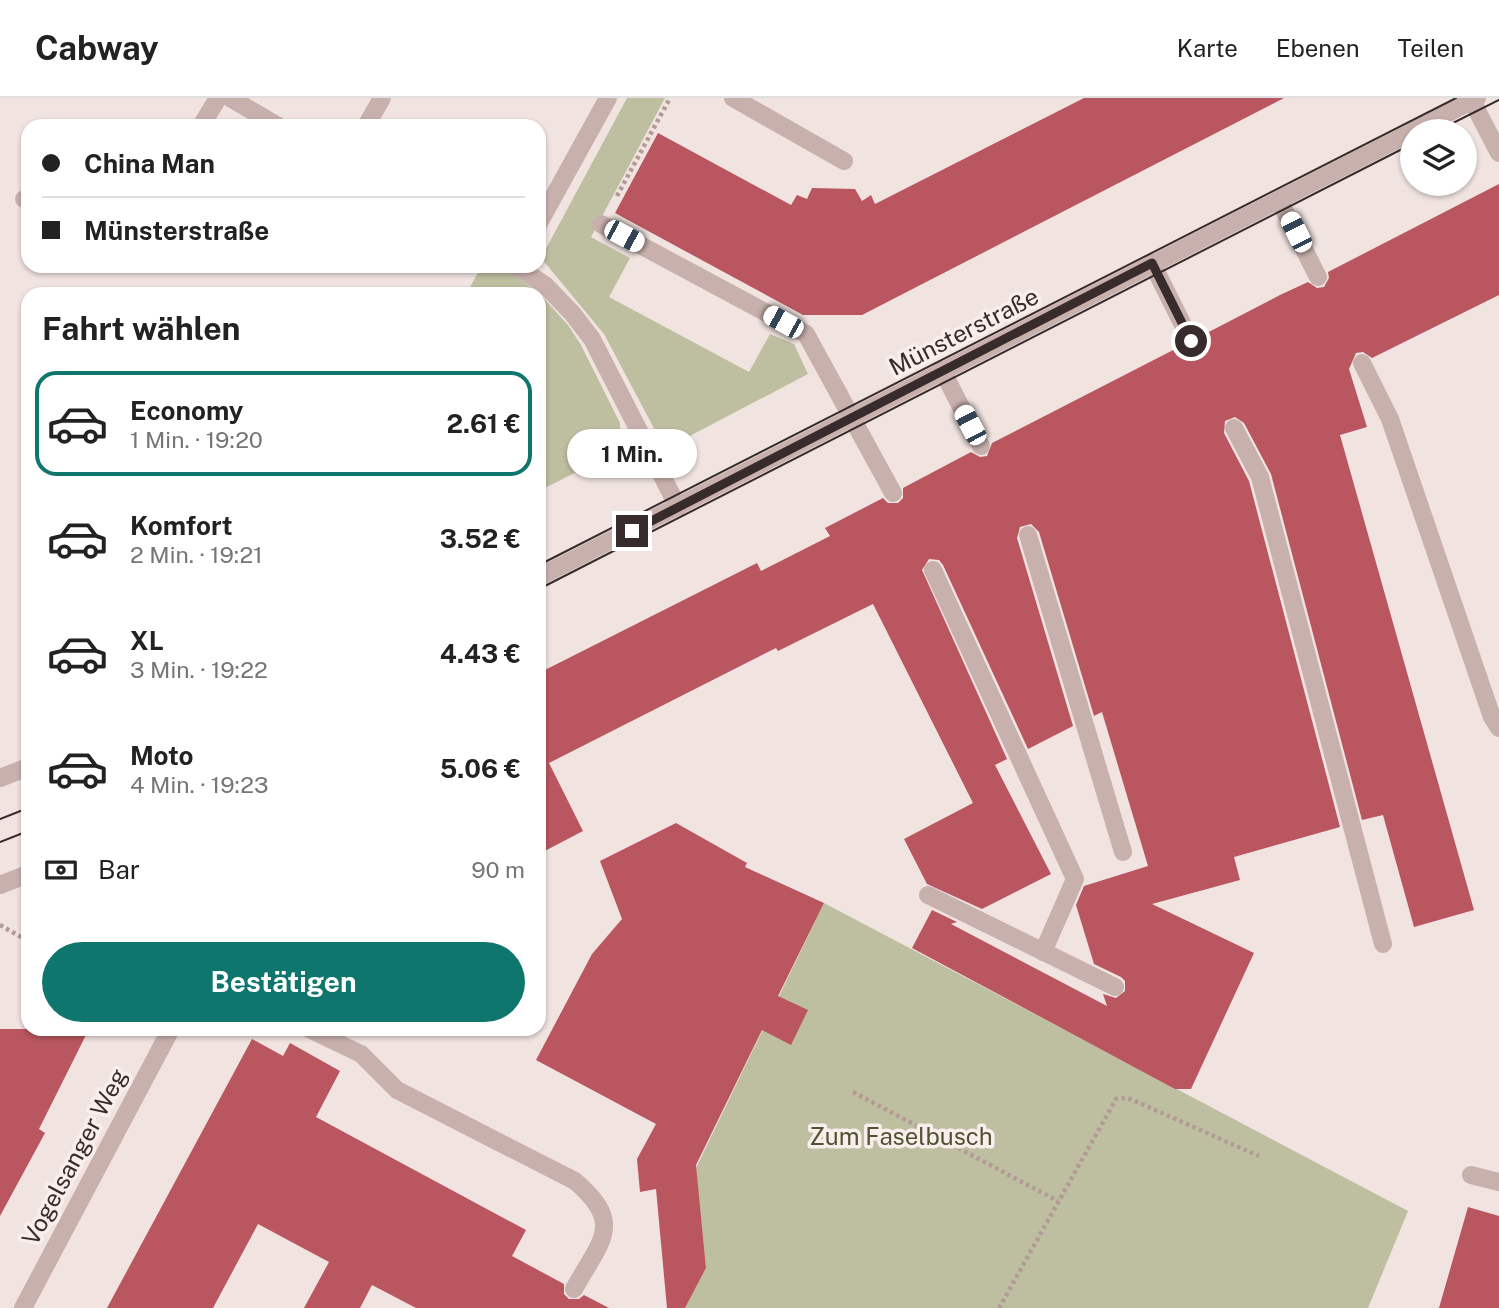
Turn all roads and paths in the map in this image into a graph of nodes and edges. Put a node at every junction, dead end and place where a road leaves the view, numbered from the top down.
1 (218, 98) edge
2 (230, 98) edge
3 (382, 98) edge
4 (608, 98) edge
5 (670, 98) edge
6 (733, 98) edge
7 (1475, 99) edge
8 (205, 119) edge
9 (266, 119) edge
10 (370, 119) edge
11 (1436, 119) edge
12 (1400, 138) edge
13 (1499, 153) edge
14 (844, 161) dead end
15 (1279, 200) junction
16 (546, 210) edge
17 (601, 224) joint
18 (1152, 263) junction
19 (527, 273) edge
20 (1318, 277) dead end
21 (1191, 341) dead end
22 (1362, 363) dead end
23 (942, 370) junction
24 (852, 417) junction
25 (1234, 428) dead end
26 (981, 446) dead end
27 (893, 493) dead end
28 (678, 507) junction
29 (1028, 535) dead end
30 (933, 570) dead end
31 (546, 573) edge
32 (1499, 729) edge
33 (21, 770) edge
34 (0, 778) edge
35 (1123, 852) dead end
36 (21, 877) edge
37 (0, 885) edge
38 (928, 895) dead end
39 (0, 925) edge
40 (21, 937) edge
41 (1383, 944) dead end
42 (1043, 952) junction
43 (1115, 987) dead end
44 (167, 1036) edge
45 (324, 1036) edge
46 (853, 1092) dead end
47 (1259, 1156) dead end
48 (1471, 1175) dead end
49 (1499, 1182) edge
50 (1058, 1201) junction
51 (574, 1289) dead end
52 (23, 1308) edge
53 (999, 1308) edge

1 - 8 street
2 - 9 street
3 - 10 street
4 - 16 street
5 - 17 path
6 - 14 street
7 - 11 street, Münsterstraße
7 - 13 street
12 - 15 street, Münsterstraße
15 - 18 street, Münsterstraße
15 - 20 street
17 - 24 street
18 - 21 street
18 - 23 street, Münsterstraße
19 - 28 street
22 - 32 street
23 - 24 street, Münsterstraße
23 - 26 street
24 - 27 street
24 - 28 street, Münsterstraße
25 - 41 street
28 - 31 street, Münsterstraße
29 - 35 street
30 - 42 street
33 - 34 street
36 - 37 street
38 - 42 street
39 - 40 path
42 - 43 street
44 - 52 street, Vogelsanger Weg
45 - 51 street
46 - 50 path
47 - 50 path
48 - 49 street
50 - 53 path

